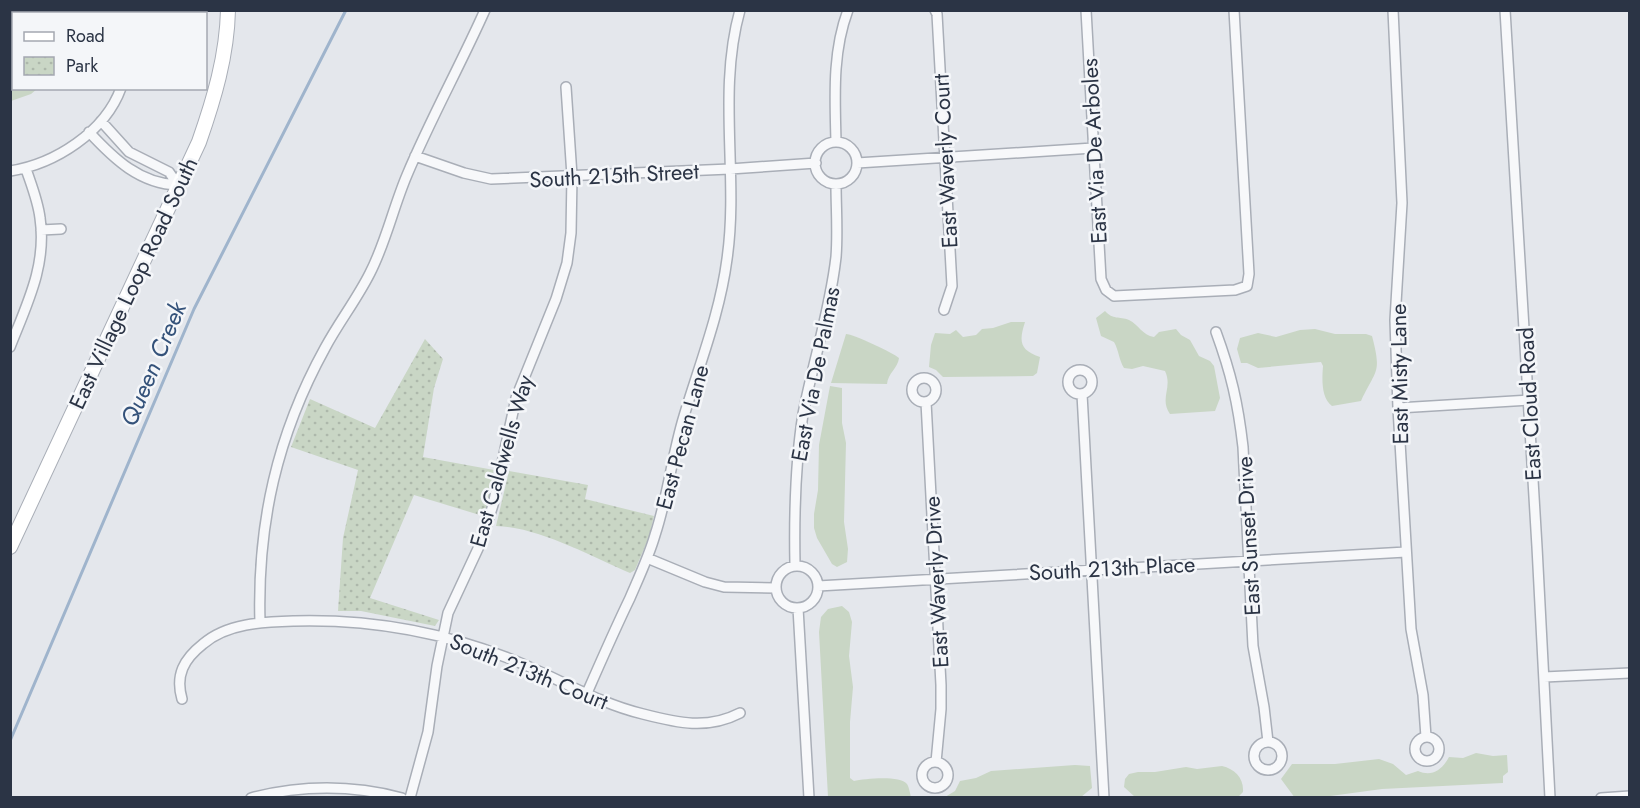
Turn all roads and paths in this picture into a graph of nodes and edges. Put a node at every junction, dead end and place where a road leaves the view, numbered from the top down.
1 (228, 10) edge
2 (485, 10) edge
3 (740, 10) edge
4 (848, 10) edge
5 (935, 10) edge
6 (1086, 10) edge
7 (1234, 10) edge
8 (1393, 10) edge
9 (1505, 10) edge
10 (566, 87) dead end
11 (120, 90) edge
12 (101, 121) junction
13 (90, 132) junction
14 (836, 142) junction
15 (1093, 148) junction
16 (416, 156) junction
17 (945, 157) junction
18 (816, 163) junction
19 (857, 163) junction
20 (26, 169) junction
21 (730, 169) junction
22 (10, 171) edge
23 (572, 176) junction
24 (836, 184) junction
25 (178, 185) junction
26 (61, 229) dead end
27 (41, 230) junction
28 (944, 310) dead end
29 (1216, 332) dead end
30 (10, 347) edge
31 (1082, 394) dead end
32 (1528, 400) junction
33 (926, 402) dead end
34 (1398, 408) junction
35 (10, 547) edge
36 (1406, 552) junction
37 (647, 558) junction
38 (1248, 560) junction
39 (795, 565) junction
40 (1092, 569) junction
41 (935, 579) junction
42 (818, 586) junction
43 (775, 588) junction
44 (798, 608) junction
45 (260, 623) junction
46 (442, 635) junction
47 (1629, 673) edge
48 (1544, 677) junction
49 (587, 693) junction
50 (182, 699) dead end
51 (740, 714) dead end
52 (1426, 737) dead end
53 (1268, 742) dead end
54 (936, 762) dead end
55 (334, 793) edge
56 (1629, 796) edge
57 (251, 798) edge
58 (402, 798) edge
59 (410, 798) edge
60 (809, 798) edge
61 (1104, 798) edge
62 (1550, 798) edge
63 (1601, 798) edge

1 - 25 street, East Village Loop Road South
2 - 16 street
3 - 21 street, East Pecan Lane
4 - 14 street
5 - 17 street, East Waverly Court
6 - 15 street, East Via De Arboles
7 - 15 street, East Via De Arboles
8 - 34 street, East Misty Lane
9 - 32 street, East Cloud Road
10 - 23 street, East Caldwells Way
11 - 12 street
12 - 13 street
12 - 25 street
13 - 20 street
13 - 25 street
14 - 18 street
14 - 19 street
15 - 17 street
16 - 23 street, South 215th Street
16 - 45 street
17 - 19 street
17 - 28 street, East Waverly Court
18 - 21 street, South 215th Street
18 - 24 street
19 - 24 street
20 - 22 street
20 - 27 street
21 - 23 street, South 215th Street
21 - 37 street, East Pecan Lane
23 - 46 street, East Caldwells Way
24 - 39 street, East Via De Palmas
25 - 35 street, East Village Loop Road South
26 - 27 street
27 - 30 street
29 - 38 street, East Sunset Drive
31 - 40 street
32 - 34 street
32 - 48 street, East Cloud Road
33 - 41 street, East Waverly Drive
34 - 36 street, East Misty Lane
36 - 38 street, South 213th Place
36 - 52 street, East Misty Lane
37 - 43 street
37 - 49 street, East Pecan Lane
38 - 40 street, South 213th Place
38 - 53 street, East Sunset Drive
39 - 42 street
39 - 43 street
40 - 41 street, South 213th Place
40 - 61 street
41 - 42 street, South 213th Place
41 - 54 street, East Waverly Drive
42 - 44 street
43 - 44 street
44 - 60 street
45 - 46 street, South 213th Court
45 - 50 street, South 213th Court
46 - 49 street, South 213th Court
46 - 59 street, East Caldwells Way
47 - 48 street
48 - 62 street, East Cloud Road
49 - 51 street, South 213th Court
55 - 57 street
55 - 58 street
56 - 63 street

